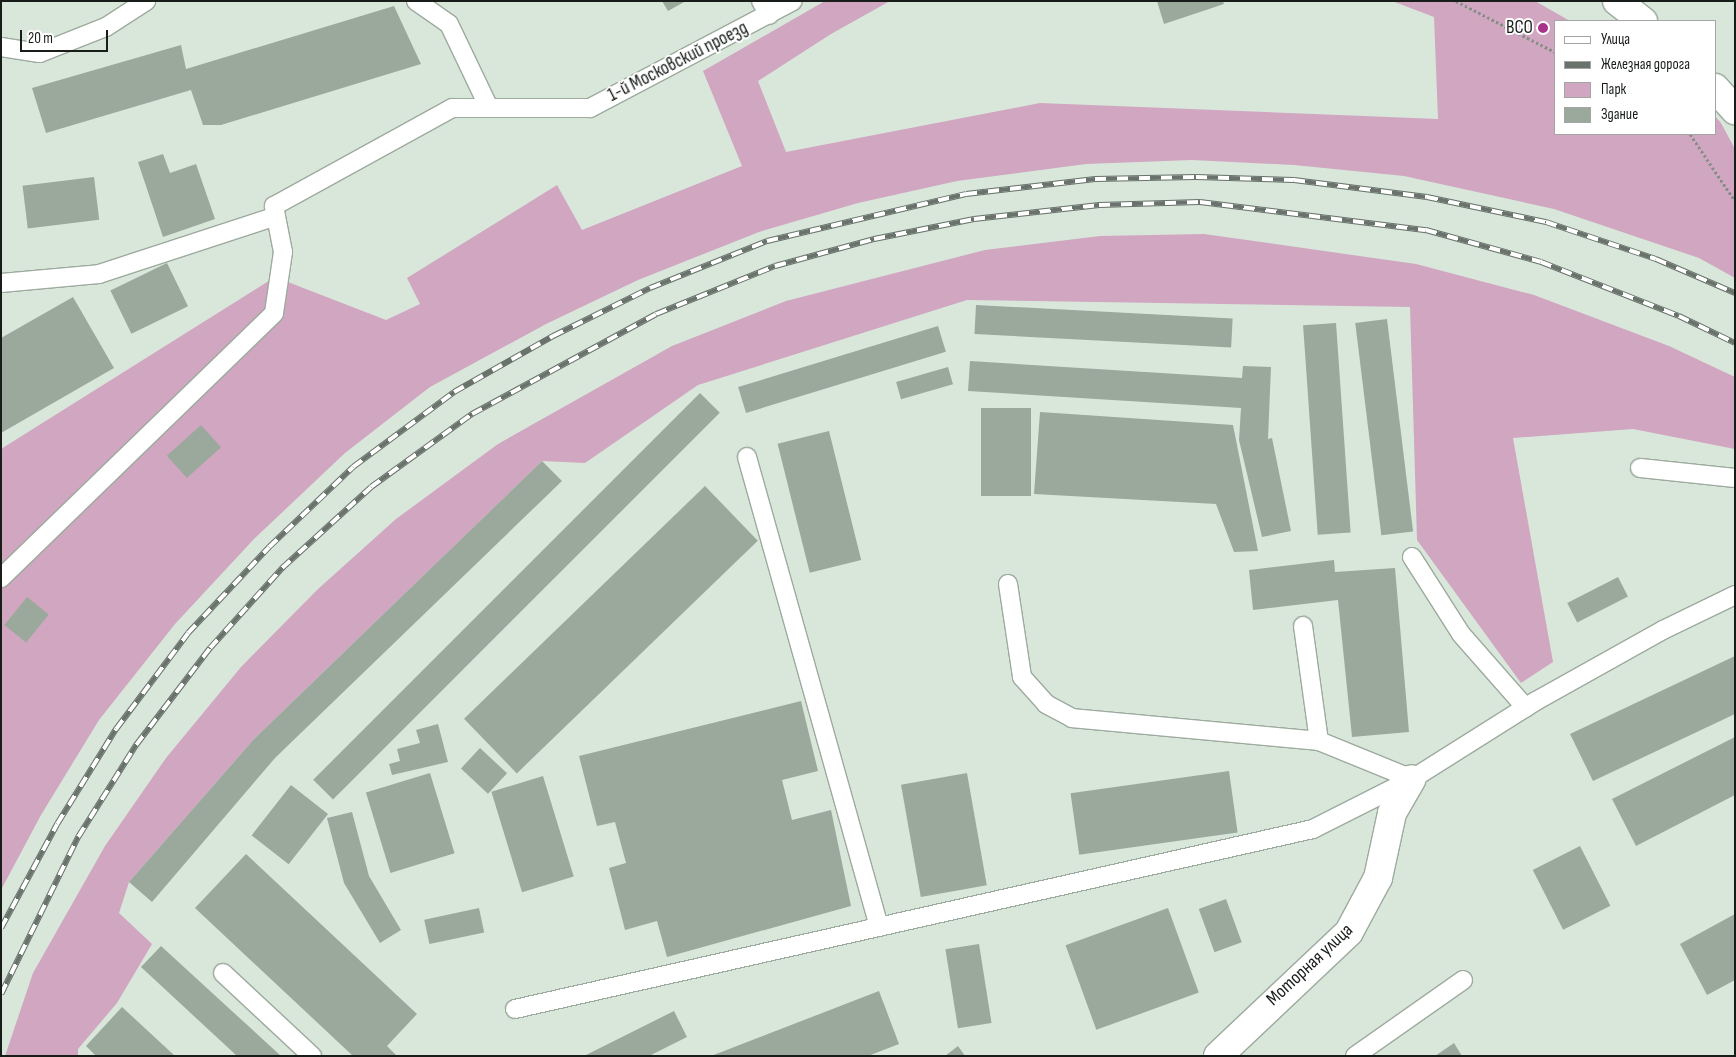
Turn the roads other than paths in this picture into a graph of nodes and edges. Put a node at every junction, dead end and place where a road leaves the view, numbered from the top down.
1 (146, 1) edge
2 (416, 1) edge
3 (793, 1) edge
4 (1617, 1) edge
5 (765, 8) edge
6 (1642, 20) edge
7 (1, 47) edge
8 (1716, 89) edge
9 (489, 108) junction
10 (1735, 110) edge
11 (276, 216) junction
12 (1, 283) edge
13 (747, 456) dead end
14 (1640, 468) dead end
15 (1735, 478) edge
16 (1412, 557) dead end
17 (1, 578) edge
18 (1008, 584) dead end
19 (1735, 595) edge
20 (1303, 626) dead end
21 (1526, 708) junction
22 (1320, 741) junction
23 (1412, 779) junction
24 (879, 927) junction
25 (223, 974) dead end
26 (1463, 980) dead end
27 (515, 1009) dead end
28 (312, 1056) edge
29 (1218, 1056) edge
30 (1355, 1056) edge

1 - 7 lane
2 - 9 lane
3 - 5 lane, 1-й Московский проезд
4 - 6 street
5 - 9 lane, 1-й Московский проезд
8 - 10 street
9 - 11 lane
11 - 12 lane
11 - 17 lane
13 - 24 lane
14 - 15 lane
16 - 21 lane
18 - 22 lane
19 - 21 lane
20 - 22 lane
21 - 23 lane
22 - 23 lane
23 - 24 lane
23 - 29 street, Моторная улица
24 - 27 lane
25 - 28 lane
26 - 30 lane

